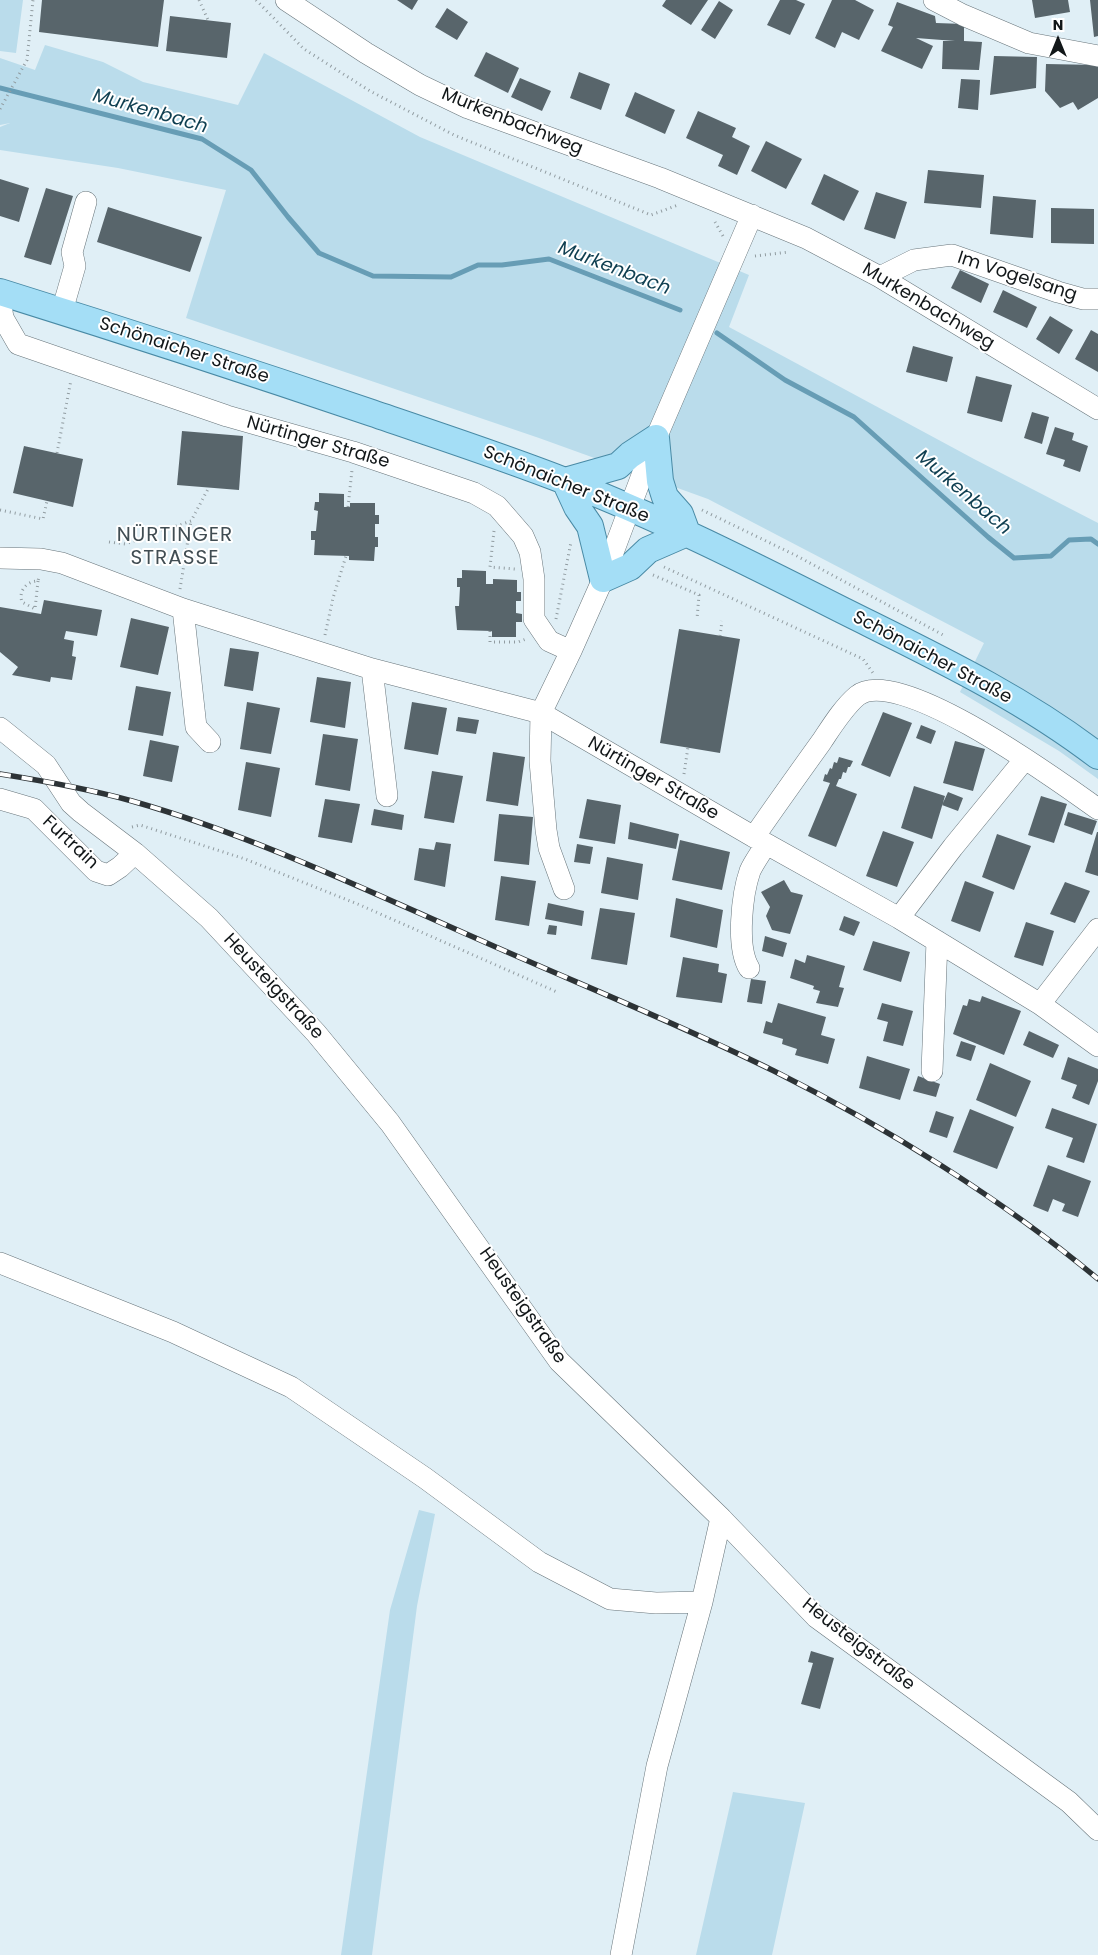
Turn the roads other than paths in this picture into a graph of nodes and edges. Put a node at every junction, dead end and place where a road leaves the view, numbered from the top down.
1 (286, 0) edge
2 (934, 0) edge
3 (1098, 56) edge
4 (86, 202) dead end
5 (752, 215) junction
6 (880, 277) junction
7 (0, 292) edge
8 (0, 298) edge
9 (1098, 299) edge
10 (62, 311) junction
11 (1098, 409) edge
12 (656, 438) junction
13 (565, 481) junction
14 (628, 508) junction
15 (687, 533) junction
16 (0, 558) edge
17 (603, 579) junction
18 (179, 608) junction
19 (572, 651) junction
20 (372, 669) junction
21 (541, 713) junction
22 (0, 728) edge
23 (210, 742) dead end
24 (1098, 756) edge
25 (1025, 759) junction
26 (387, 796) dead end
27 (0, 799) edge
28 (1098, 809) edge
29 (760, 841) junction
30 (135, 853) junction
31 (564, 889) dead end
32 (899, 918) junction
33 (1098, 929) edge
34 (937, 941) junction
35 (749, 968) dead end
36 (1040, 1004) junction
37 (1098, 1046) edge
38 (932, 1071) dead end
39 (0, 1263) edge
40 (722, 1518) junction
41 (702, 1602) junction
42 (1098, 1830) edge
43 (621, 1955) edge

1 - 5 street, Murkenbachweg
2 - 3 street
4 - 10 street
5 - 6 street, Murkenbachweg
5 - 12 street
6 - 9 street, Im Vogelsang
6 - 11 street, Murkenbachweg
7 - 10 main road, Schönaicher Straße
8 - 19 street, Nürtinger Straße
10 - 13 main road, Schönaicher Straße
12 - 13 main road
12 - 14 street
12 - 15 main road
13 - 14 main road, Schönaicher Straße
13 - 17 main road
14 - 15 main road, Schönaicher Straße
14 - 17 street
15 - 17 main road
15 - 24 main road, Schönaicher Straße
16 - 18 street, Nürtinger Straße
17 - 19 street
18 - 20 street, Nürtinger Straße
18 - 23 street
19 - 21 street
20 - 21 street, Nürtinger Straße
20 - 26 street
21 - 29 street, Nürtinger Straße
21 - 31 street
22 - 30 street, Heusteigstraße
25 - 28 street
25 - 29 street
25 - 32 street
27 - 30 street, Furtrain
29 - 32 street, Nürtinger Straße
29 - 35 street
30 - 40 street, Heusteigstraße
32 - 34 street, Nürtinger Straße
33 - 36 street
34 - 36 street, Nürtinger Straße
34 - 38 street
36 - 37 street, Nürtinger Straße
39 - 41 street
40 - 41 street
40 - 42 street, Heusteigstraße
41 - 43 street

